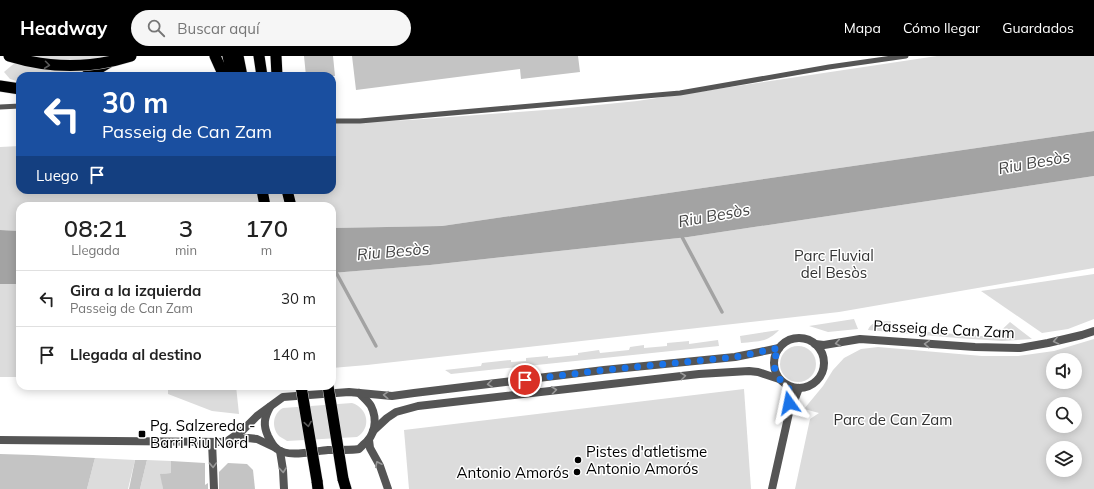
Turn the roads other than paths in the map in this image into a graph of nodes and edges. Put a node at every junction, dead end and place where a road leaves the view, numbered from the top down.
1 (9, 56) edge
2 (117, 56) edge
3 (131, 56) edge
4 (215, 56) edge
5 (228, 56) edge
6 (238, 56) edge
7 (259, 56) edge
8 (276, 56) edge
9 (906, 56) edge
10 (93, 72) edge
11 (222, 72) edge
12 (231, 72) edge
13 (241, 72) edge
14 (261, 72) edge
15 (277, 72) edge
16 (0, 86) edge
17 (16, 88) edge
18 (16, 106) edge
19 (0, 107) edge
20 (336, 121) edge
21 (1094, 331) edge
22 (815, 344) junction
23 (779, 348) junction
24 (779, 379) junction
25 (788, 386) junction
26 (799, 388) junction
27 (302, 390) edge
28 (329, 390) edge
29 (359, 393) junction
30 (271, 405) junction
31 (789, 413) junction
32 (373, 431) junction
33 (0, 440) edge
34 (370, 440) junction
35 (212, 442) junction
36 (226, 442) junction
37 (278, 449) junction
38 (317, 486) edge
39 (344, 486) edge
40 (214, 489) edge
41 (284, 489) edge
42 (388, 489) edge
43 (772, 489) edge

1 -> 3 highway, bridge
2 - 10 highway
4 - 11 highway
5 - 12 highway
6 - 13 highway
7 - 14 highway
8 - 15 highway
9 - 20 lane
16 - 17 highway
18 - 19 lane
21 -> 22 street, Passeig de Can Zam
22 - 23 street
22 - 26 street
23 - 24 street
23 -> 29 street
24 - 25 street
32 -> 24 street
25 - 26 street
25 - 31 street
26 - 31 street
27 -> 38 highway, bridge
28 - 39 highway, bridge
29 - 30 street
29 - 32 street
30 - 36 street
30 - 37 street
31 - 43 street
32 - 34 street
33 - 35 street
34 - 37 street
42 -> 34 street
35 - 36 street
35 -> 40 street
36 - 37 street
37 -> 41 street

